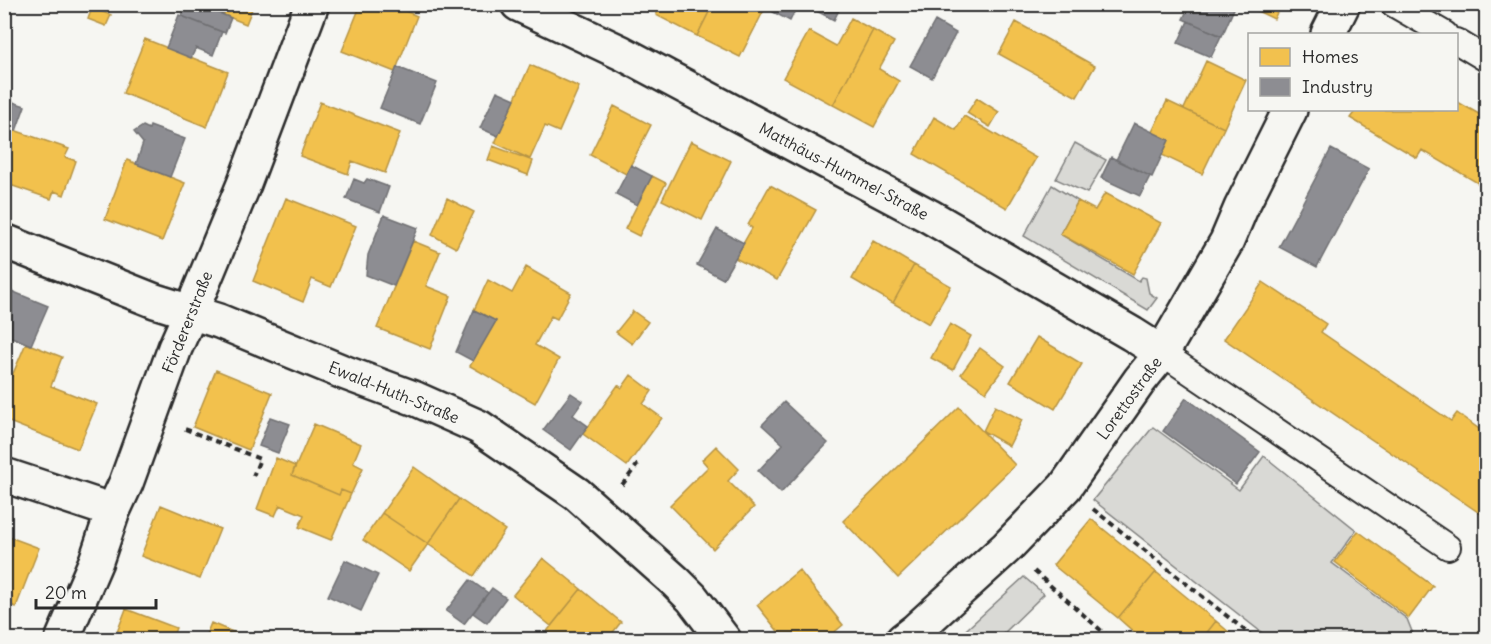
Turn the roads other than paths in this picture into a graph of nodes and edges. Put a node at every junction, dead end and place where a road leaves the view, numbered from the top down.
1 (312, 4) edge
2 (518, 4) edge
3 (1343, 4) edge
4 (1393, 4) edge
5 (1328, 33) edge
6 (1443, 33) edge
7 (1458, 42) edge
8 (1486, 58) edge
9 (1290, 111) edge
10 (4, 241) edge
11 (191, 312) junction
12 (1162, 353) junction
13 (4, 476) edge
14 (113, 511) junction
15 (1448, 548) dead end
16 (62, 639) edge
17 (724, 639) edge
18 (903, 639) edge

1 - 11 street, Fördererstraße
2 - 12 street, Matthäus-Hummel-Straße
3 - 5 street
4 - 6 lane
7 - 8 lane
9 - 12 street, Lorettostraße
10 - 11 street, Ewald-Huth-Straße
11 - 14 street, Fördererstraße
11 - 17 street, Ewald-Huth-Straße
12 - 15 lane
12 - 18 street, Lorettostraße
13 - 14 street
14 - 16 street, Fördererstraße

